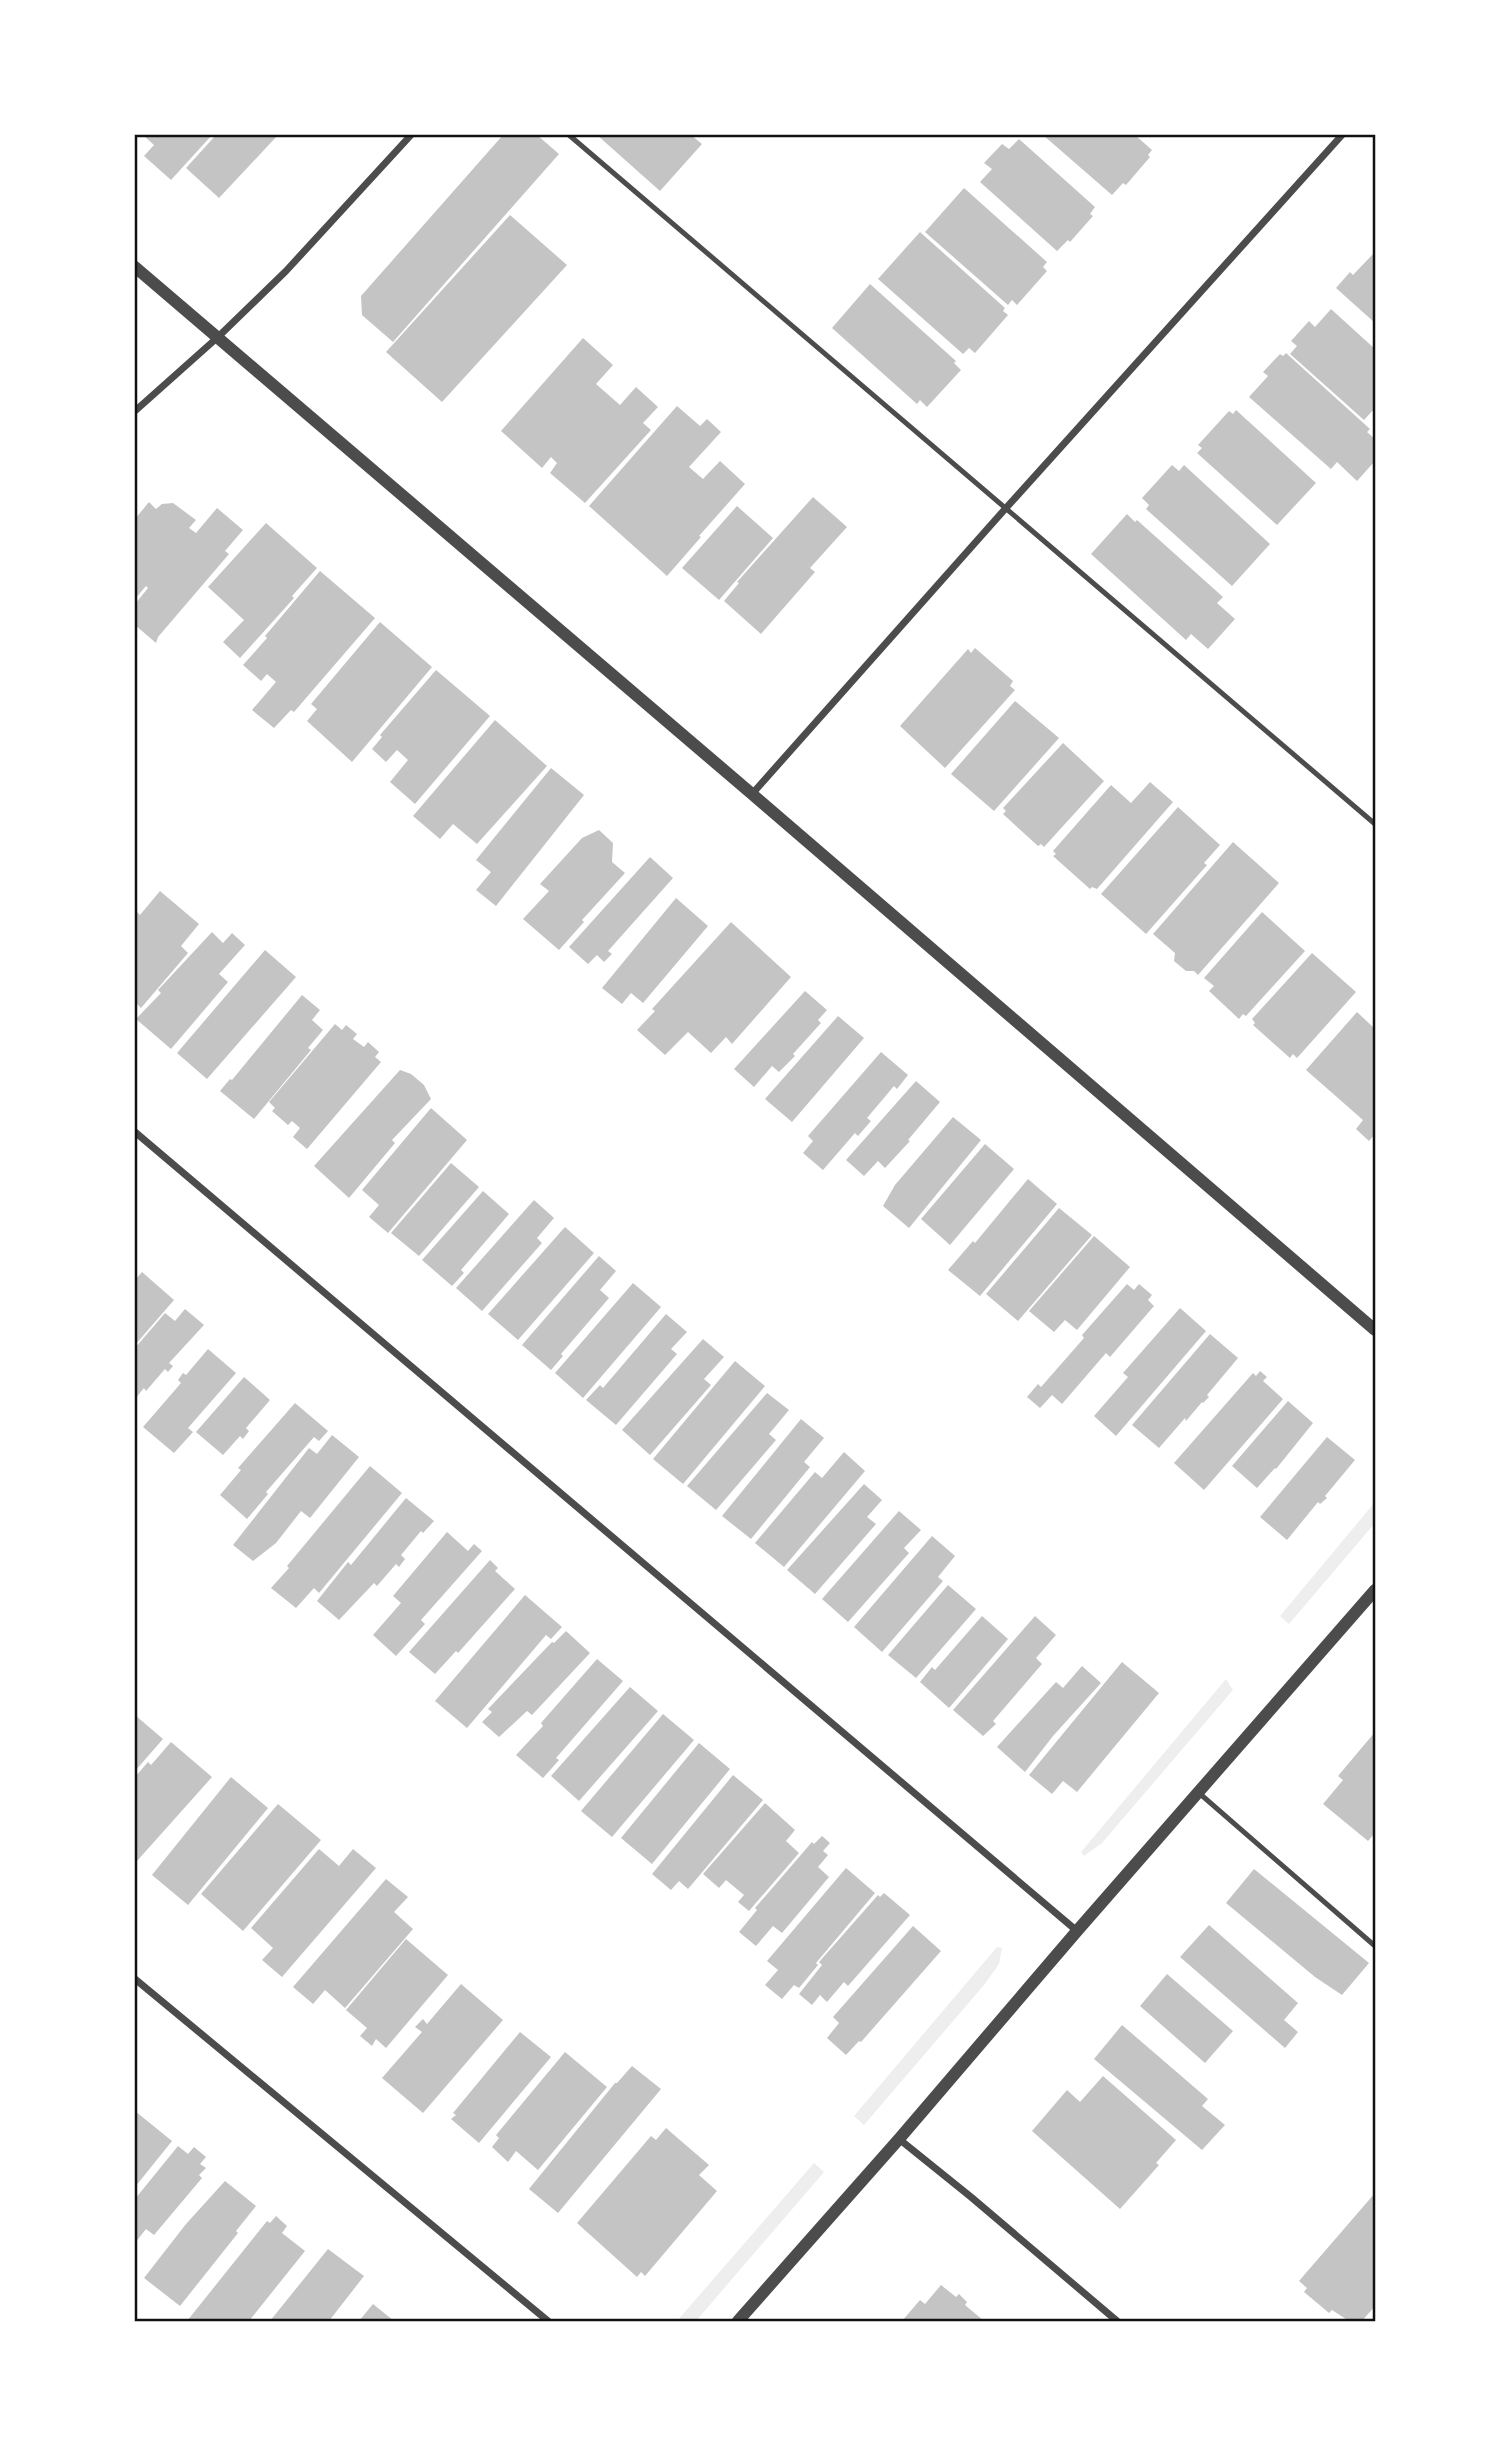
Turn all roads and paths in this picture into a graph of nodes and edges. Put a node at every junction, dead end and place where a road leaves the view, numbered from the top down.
1 (411, 135) edge
2 (569, 135) edge
3 (1342, 135) edge
4 (135, 267) edge
5 (218, 337) junction
6 (135, 411) edge
7 (1006, 508) junction
8 (752, 794) junction
9 (1375, 824) edge
10 (135, 1132) edge
11 (1375, 1330) edge
12 (1375, 1590) edge
13 (1199, 1793) junction
14 (1077, 1931) junction
15 (1375, 1946) edge
16 (135, 1979) edge
17 (899, 2139) junction
18 (548, 2321) edge
19 (738, 2321) edge
20 (1117, 2321) edge

1 - 5 street
2 - 7 lane
3 - 7 street
4 - 5 street
5 - 6 street
5 - 8 street
7 - 8 street
7 - 9 lane
8 - 11 street
10 - 14 street
12 - 13 street
13 - 14 street
13 - 15 lane
14 - 17 street
16 - 18 street
17 - 19 street
17 - 20 street

